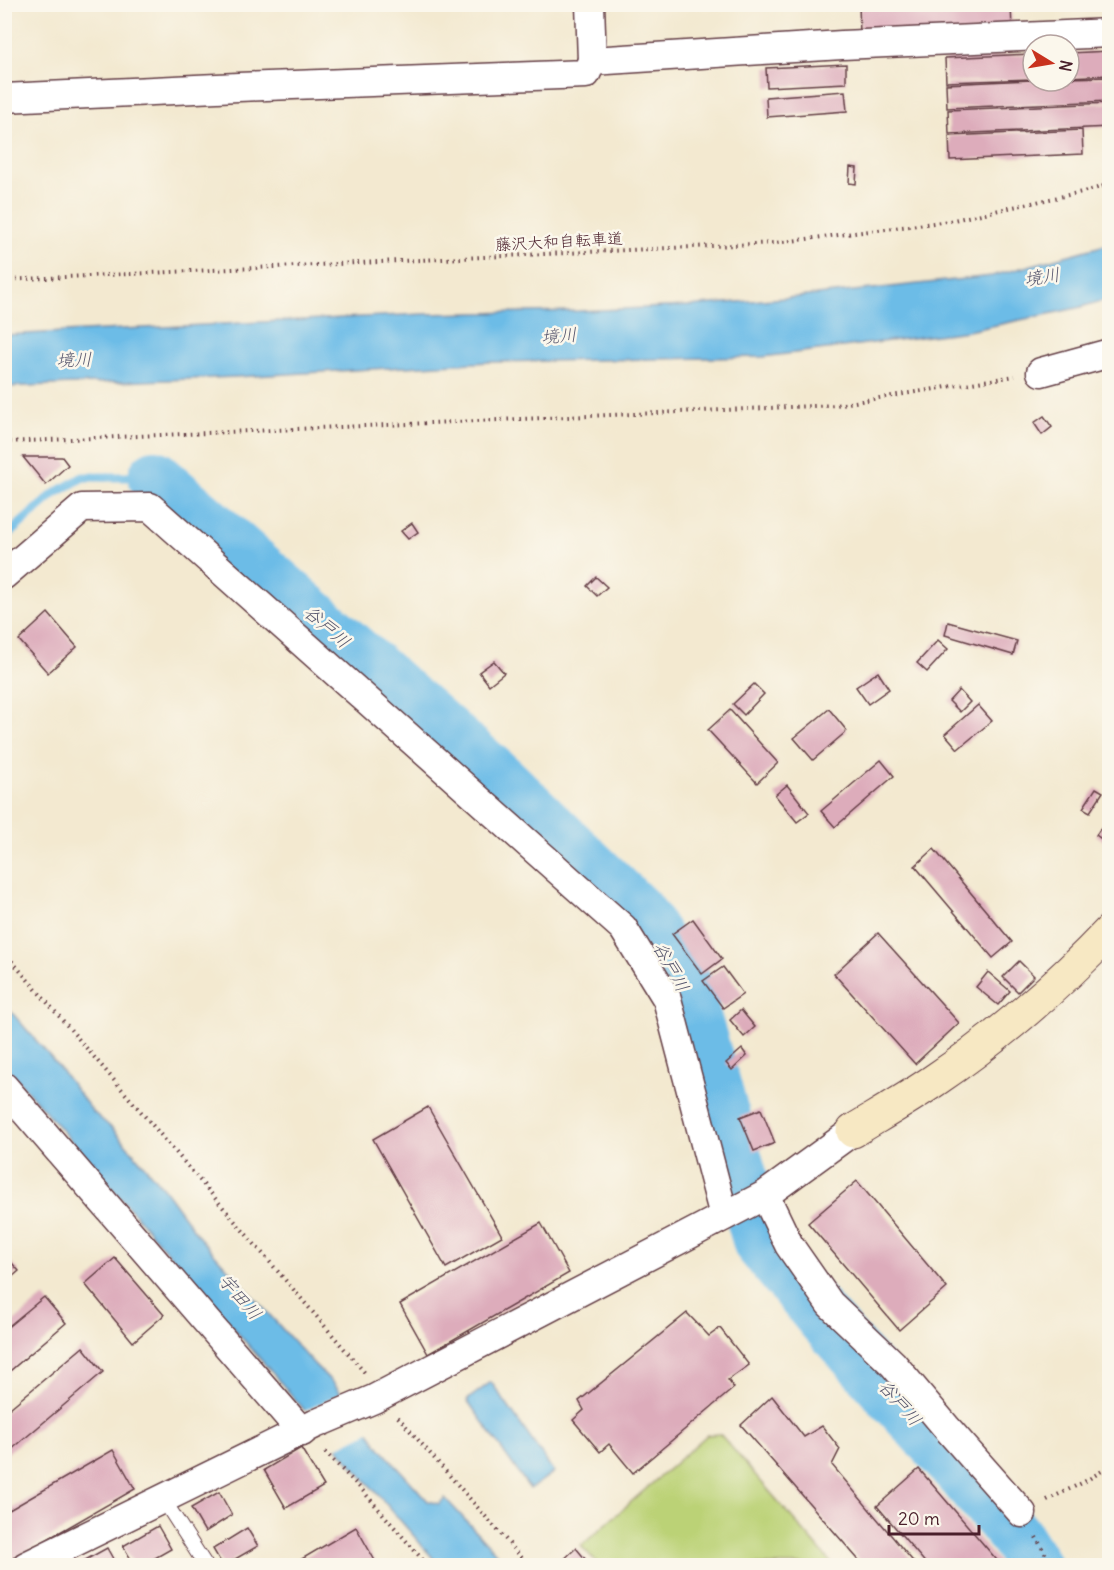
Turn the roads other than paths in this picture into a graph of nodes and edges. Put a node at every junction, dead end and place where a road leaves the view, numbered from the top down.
1 (590, 4) edge
2 (1110, 33) edge
3 (592, 61) junction
4 (4, 98) edge
5 (1110, 352) edge
6 (1041, 372) road end
7 (4, 575) edge
8 (1110, 931) edge
9 (10, 1105) edge
10 (853, 1131) joint
11 (765, 1195) junction
12 (731, 1213) junction
13 (308, 1428) junction
14 (163, 1499) junction
15 (1022, 1513) road end
16 (26, 1566) edge
17 (206, 1566) edge

1 - 3 street
2 - 3 street
3 - 4 street
5 - 6 street
7 - 12 street
8 - 10 street
9 - 13 street
10 - 11 street
11 - 12 street
11 - 15 street
12 - 13 street
13 - 14 street
14 - 16 street
14 - 17 lane

